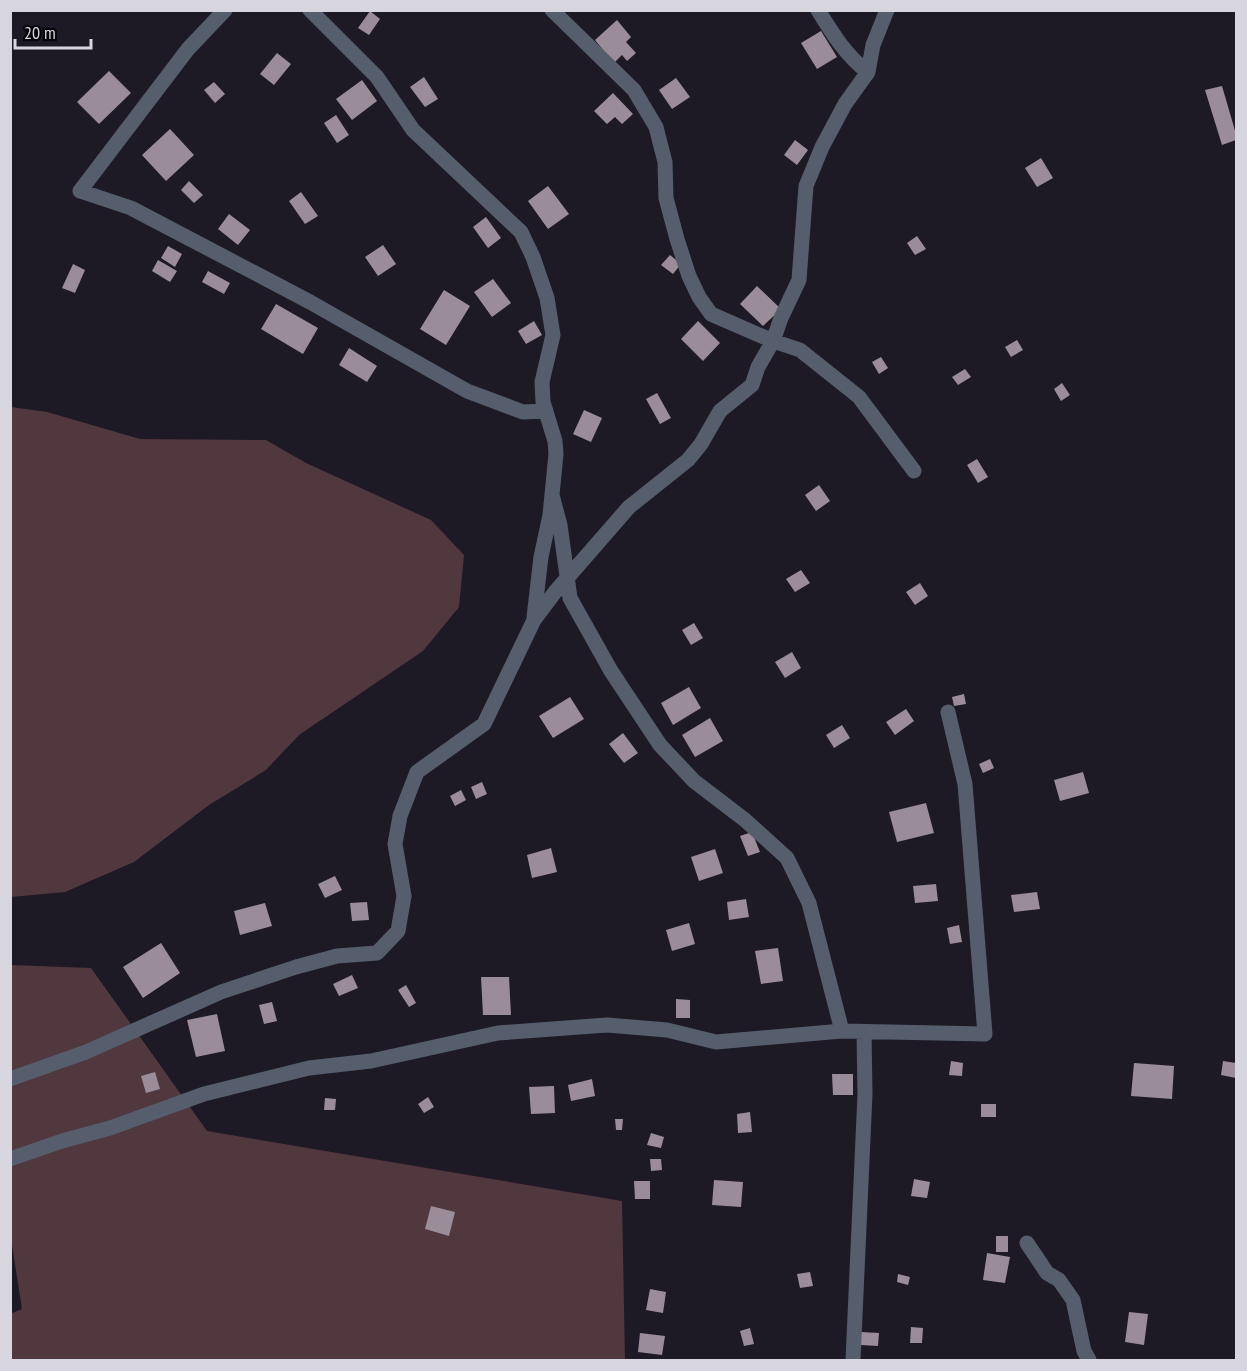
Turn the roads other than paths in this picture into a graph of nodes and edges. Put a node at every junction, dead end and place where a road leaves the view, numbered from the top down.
1 (225, 10) edge
2 (310, 10) edge
3 (552, 10) edge
4 (818, 10) edge
5 (887, 10) edge
6 (868, 72) junction
7 (773, 341) junction
8 (546, 411) junction
9 (914, 471) dead end
10 (552, 495) junction
11 (567, 577) junction
12 (534, 620) junction
13 (948, 712) dead end
14 (842, 1031) junction
15 (864, 1032) junction
16 (10, 1079) edge
17 (10, 1159) edge
18 (1027, 1243) dead end
19 (854, 1360) edge
20 (1089, 1360) edge

1 - 8 street
2 - 8 street
3 - 7 street
4 - 6 street
5 - 6 street
6 - 7 street
7 - 9 street
7 - 11 street
8 - 10 street
10 - 11 street
10 - 12 street
11 - 12 street
11 - 14 street
12 - 16 street
13 - 15 street
14 - 15 street
14 - 17 street
15 - 19 street
18 - 20 street

